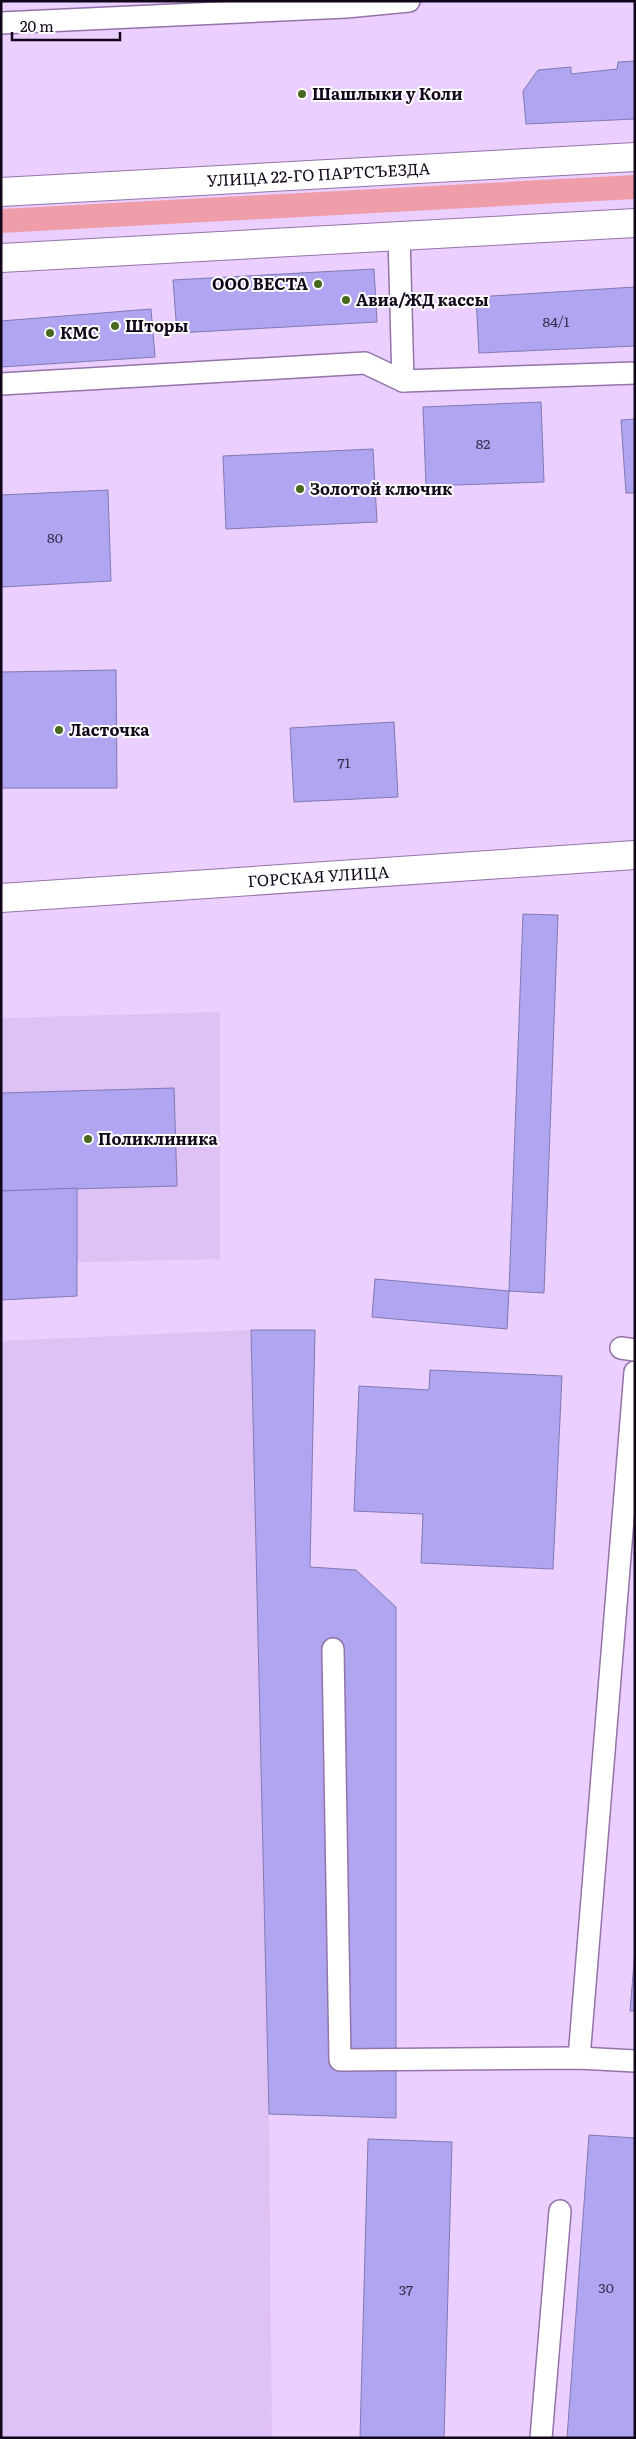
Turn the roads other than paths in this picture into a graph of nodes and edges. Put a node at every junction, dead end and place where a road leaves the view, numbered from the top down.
1 (409, 1) edge
2 (1, 23) edge
3 (635, 157) edge
4 (1, 192) edge
5 (635, 223) edge
6 (399, 236) junction
7 (1, 258) edge
8 (635, 374) edge
9 (403, 381) junction
10 (1, 384) edge
11 (635, 855) edge
12 (1, 898) edge
13 (635, 1372) edge
14 (333, 1649) dead end
15 (579, 2058) junction
16 (635, 2061) edge
17 (560, 2211) dead end
18 (541, 2438) edge

1 - 2 lane
3 - 4 main road, УЛИЦА 22-ГО ПАРТСЪЕЗДА
5 - 6 main road
6 - 7 main road
6 - 9 lane
8 - 9 lane
9 - 10 lane
11 - 12 main road, ГОРСКАЯ УЛИЦА
13 - 15 lane
14 - 15 lane
15 - 16 lane
17 - 18 lane

